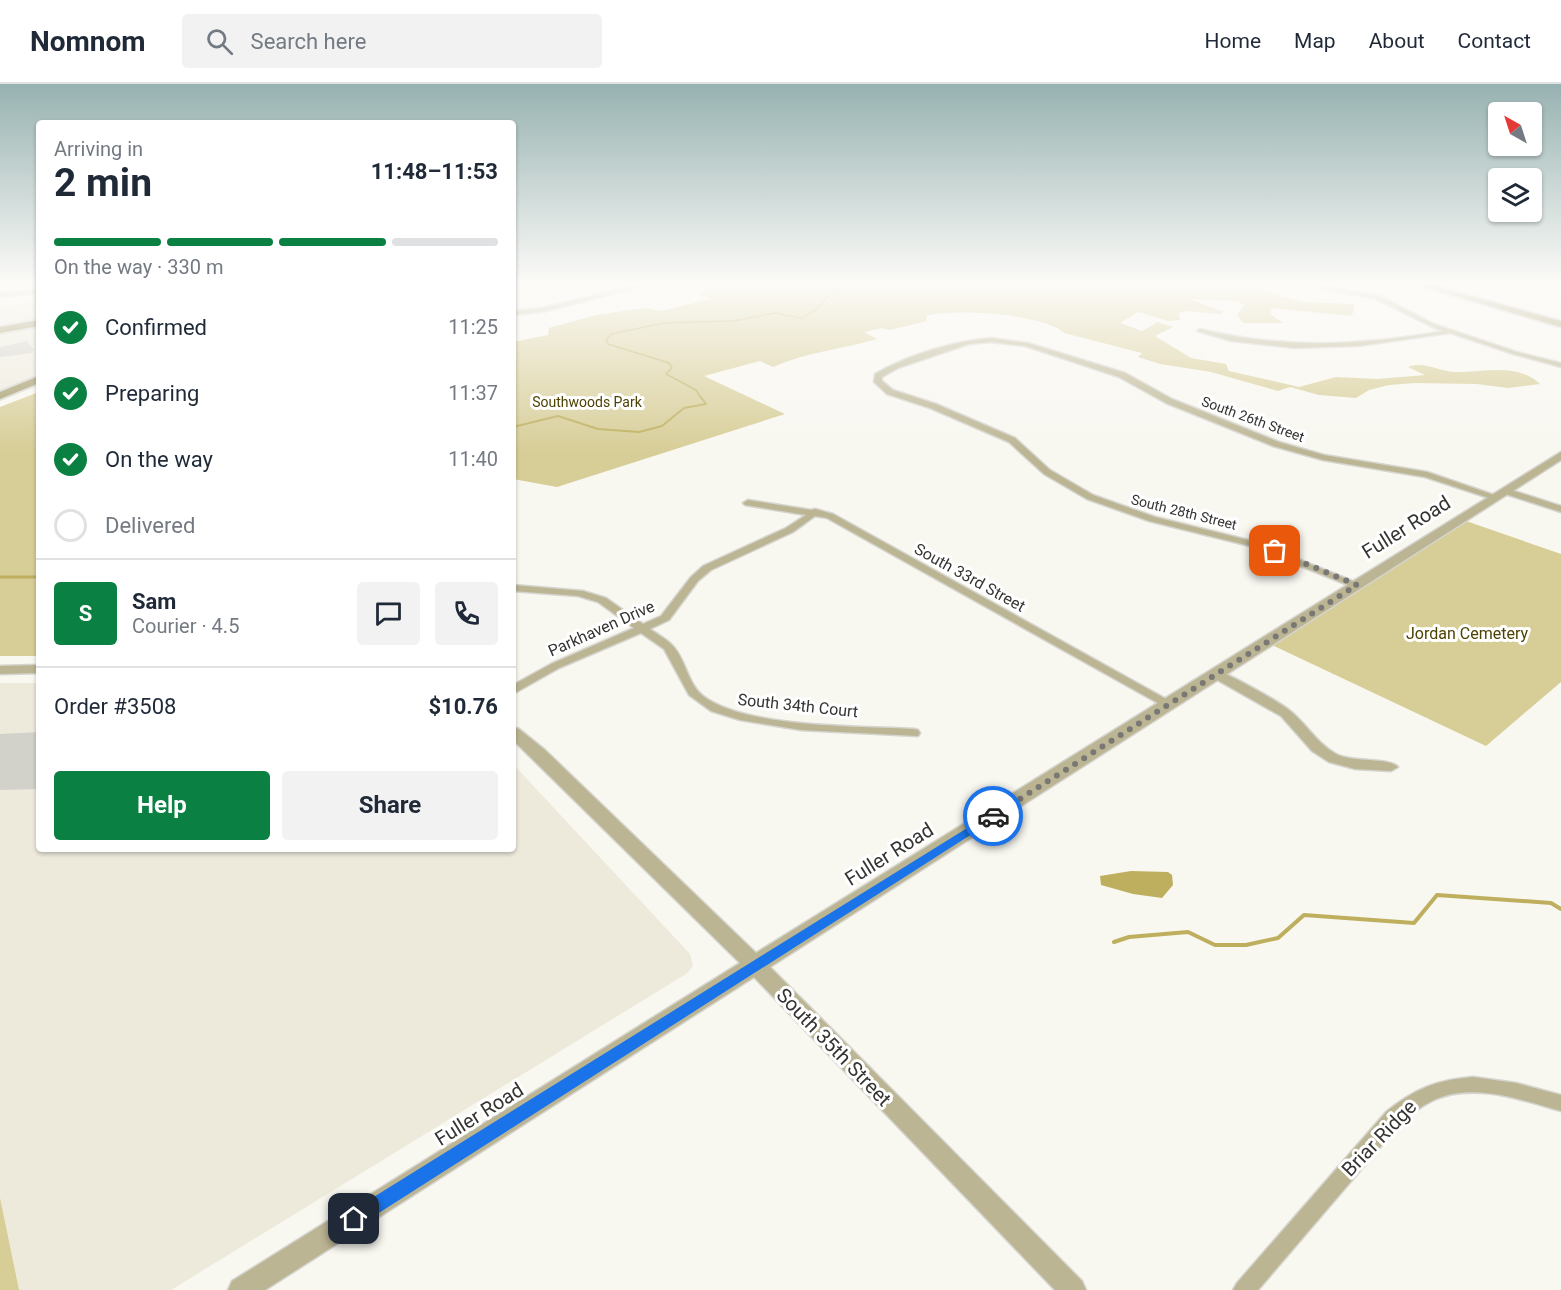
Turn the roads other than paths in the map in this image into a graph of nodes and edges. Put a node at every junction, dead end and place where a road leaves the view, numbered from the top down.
1 (1247, 340) edge
2 (1393, 340) edge
3 (1477, 340) edge
4 (1561, 365) edge
5 (36, 380) edge
6 (883, 388) joint
7 (36, 389) edge
8 (0, 396) edge
9 (0, 403) edge
10 (1561, 455) edge
11 (1500, 494) junction
12 (748, 503) dead end
13 (1561, 509) edge
14 (815, 512) junction
15 (1357, 585) junction
16 (516, 588) edge
17 (643, 628) junction
18 (36, 669) edge
19 (0, 670) edge
20 (1216, 674) junction
21 (516, 688) edge
22 (1169, 704) junction
23 (914, 733) dead end
24 (516, 735) edge
25 (1391, 767) dead end
26 (756, 966) junction
27 (1561, 1103) edge
28 (241, 1290) edge
29 (1074, 1290) edge
30 (1244, 1290) edge

1 - 2 street
3 - 4 street
5 - 8 main road
6 - 11 street, South 26th Street
6 - 15 street, South 28th Street
7 - 9 main road
10 - 11 street, Fuller Road
11 - 13 street, South 26th Street
11 - 15 street, Fuller Road
12 - 14 street, South 33rd Street
14 - 17 street, Parkhaven Drive
14 - 22 street, South 33rd Street
15 - 20 street, Fuller Road
16 - 17 street, South 34th Court
17 - 21 street, Parkhaven Drive
17 - 23 street, South 34th Court
18 - 19 street
20 - 22 street, Fuller Road
20 - 25 street
22 - 26 street, Fuller Road
24 - 26 street, South 35th Street
26 - 28 street, Fuller Road
26 - 29 street, South 35th Street
27 - 30 street, Briar Ridge

